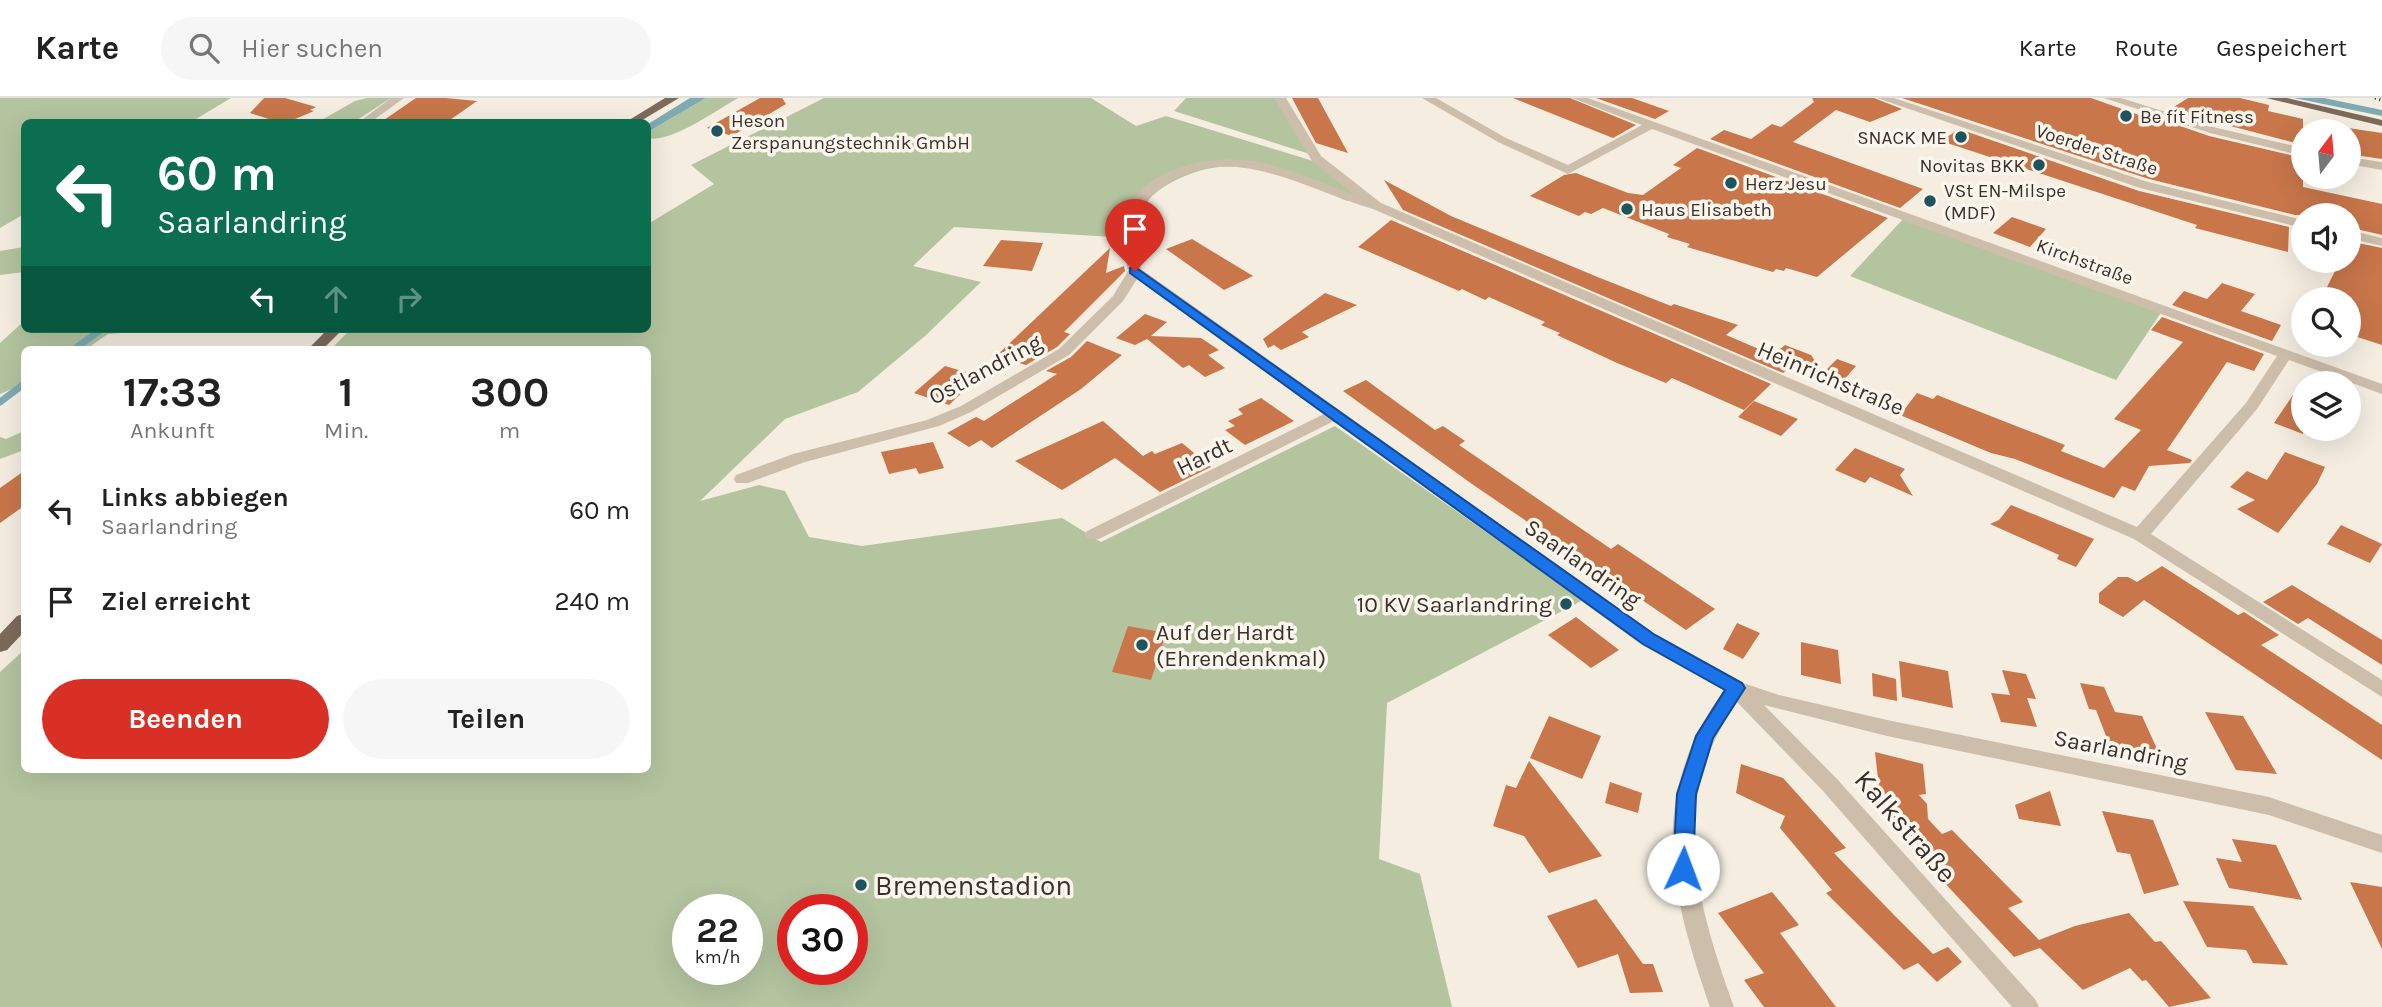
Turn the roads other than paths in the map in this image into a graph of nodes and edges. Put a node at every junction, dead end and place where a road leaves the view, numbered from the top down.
1 (398, 98) edge
2 (673, 98) edge
3 (1280, 98) edge
4 (1428, 98) edge
5 (1578, 98) edge
6 (1883, 98) edge
7 (2110, 98) edge
8 (2272, 98) edge
9 (2132, 101) edge
10 (368, 119) edge
11 (637, 119) edge
12 (2382, 123) edge
13 (1649, 126) junction
14 (2291, 149) edge
15 (2361, 162) edge
16 (2382, 166) edge
17 (1377, 206) junction
18 (2291, 221) edge
19 (2361, 237) edge
20 (2382, 242) edge
21 (1135, 271) junction
22 (332, 333) edge
23 (318, 346) edge
24 (2285, 355) junction
25 (2382, 389) edge
26 (1334, 415) junction
27 (742, 479) dead end
28 (1093, 535) dead end
29 (2140, 535) junction
30 (21, 624) edge
31 (0, 645) edge
32 (1736, 688) junction
33 (2382, 690) edge
34 (2382, 844) edge
35 (1722, 1007) edge
36 (2027, 1007) edge

1 - 10 street
2 - 11 main road
3 - 17 street, Heinrichstraße
4 - 13 street
5 - 13 street, Kirchstraße
6 - 18 street, Voerder Straße
7 - 9 street
8 - 12 main road
9 - 14 street
13 - 24 street, Kirchstraße
15 - 16 street
17 - 21 street
17 - 29 street, Heinrichstraße
19 - 20 street
21 - 26 street, Saarlandring
21 - 27 street, Ostlandring
22 - 23 main road
24 - 25 street, Kirchstraße
24 - 29 street
26 - 28 street, Hardt
26 - 32 street, Saarlandring
29 - 33 street, Heinrichstraße
30 - 31 main road
32 - 34 street, Saarlandring
32 - 35 street
32 - 36 street, Kalkstraße

